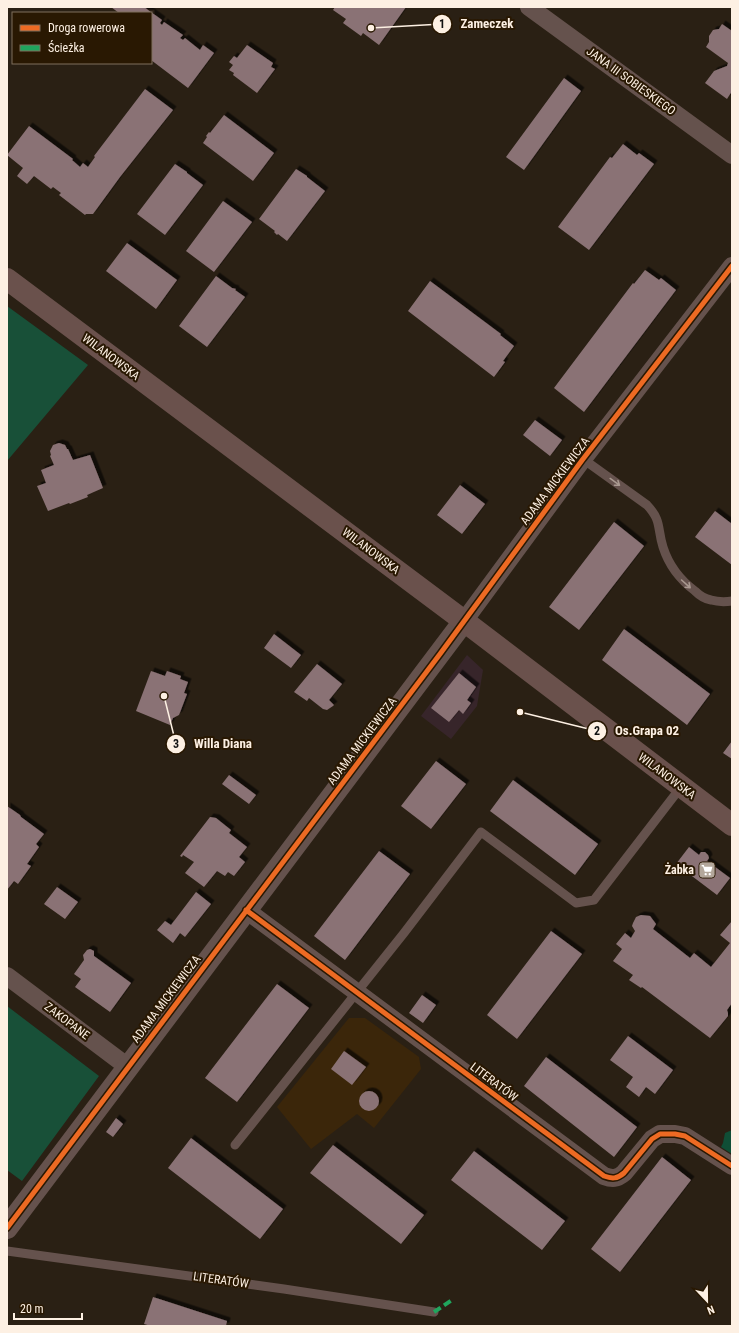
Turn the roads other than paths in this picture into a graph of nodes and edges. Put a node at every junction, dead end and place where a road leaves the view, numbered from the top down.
1 (530, 7) edge
2 (732, 155) edge
3 (732, 266) edge
4 (7, 279) edge
5 (583, 459) junction
6 (732, 601) edge
7 (464, 621) junction
8 (681, 787) junction
9 (732, 825) edge
10 (246, 910) junction
11 (7, 976) edge
12 (356, 992) junction
13 (128, 1067) junction
14 (235, 1146) dead end
15 (732, 1166) edge
16 (7, 1228) edge
17 (7, 1251) edge
18 (434, 1312) dead end

1 - 2 street, JANA III SOBIESKIEGO
3 - 5 street, ADAMA MICKIEWICZA
4 - 7 main road, WILANOWSKA
5 -> 6 lane
5 - 7 street, ADAMA MICKIEWICZA
7 - 8 main road, WILANOWSKA
7 - 10 street, ADAMA MICKIEWICZA
8 - 9 main road, WILANOWSKA
8 - 12 lane
10 - 12 street, LITERATÓW
10 - 13 street, ADAMA MICKIEWICZA
11 - 13 street, ZAKOPANE
12 - 14 lane
12 - 15 street, LITERATÓW
13 - 16 street, ADAMA MICKIEWICZA
17 - 18 lane, LITERATÓW

